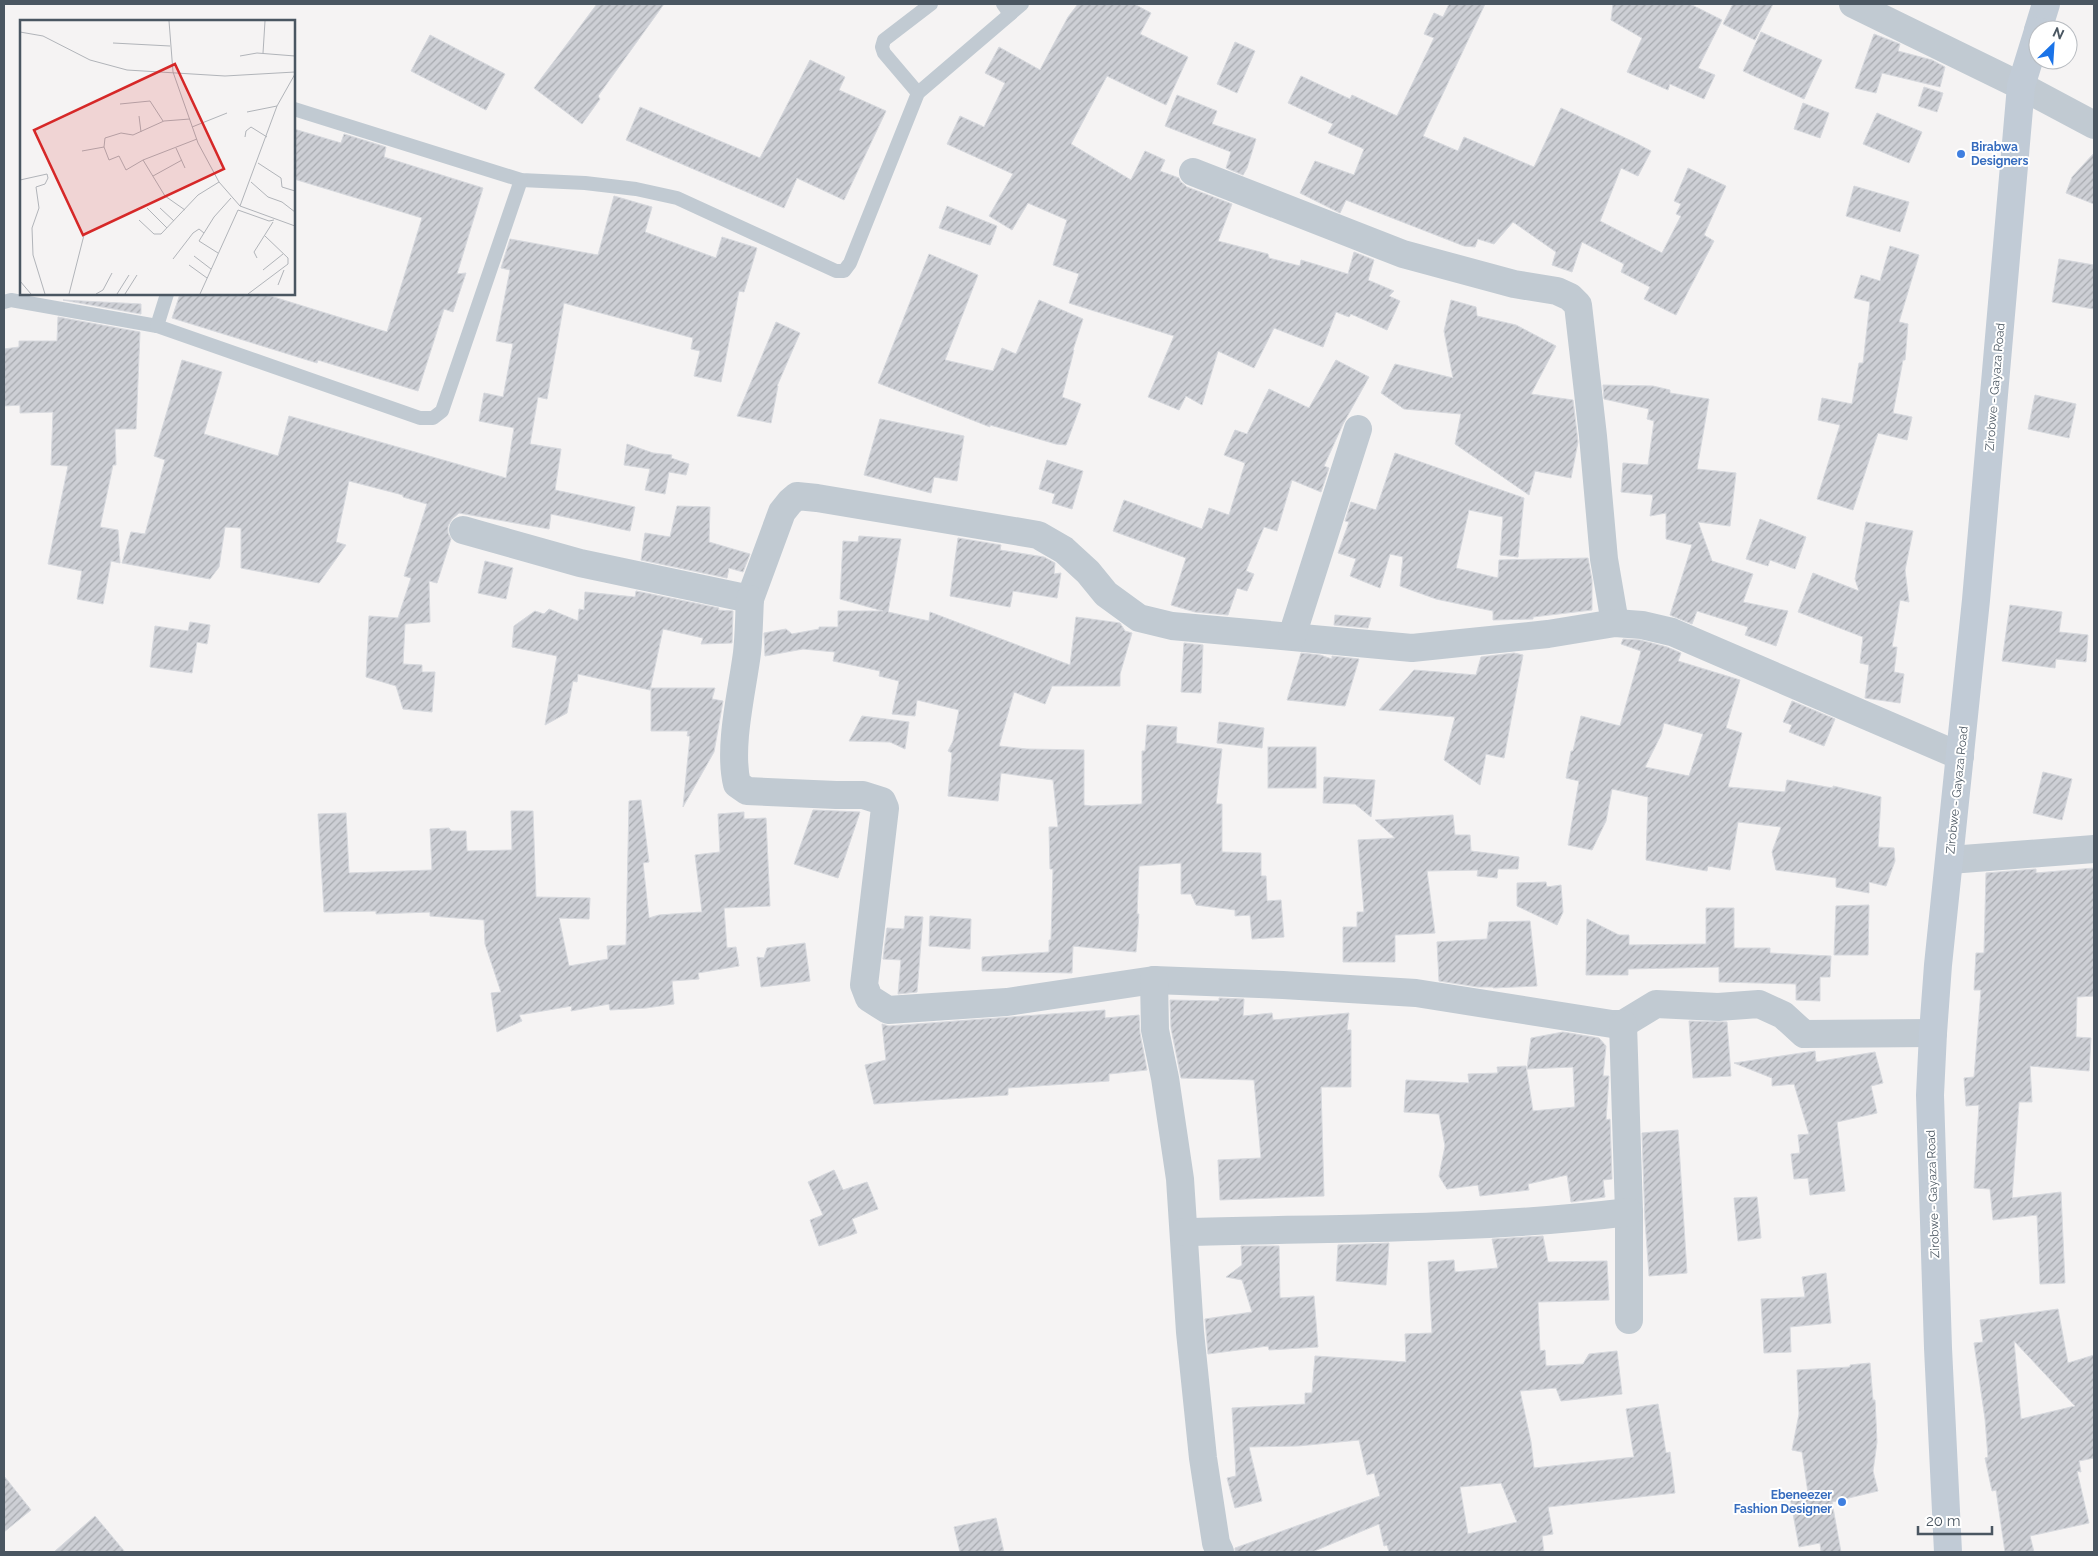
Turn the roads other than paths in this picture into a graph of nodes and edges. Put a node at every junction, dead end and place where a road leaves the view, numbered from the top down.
1 (931, 4) edge
2 (1022, 4) edge
3 (1853, 4) edge
4 (2046, 4) edge
5 (1006, 9) edge
6 (2041, 20) edge
7 (2028, 63) edge
8 (2021, 86) junction
9 (918, 93) junction
10 (295, 109) edge
11 (2094, 125) edge
12 (1193, 172) dead end
13 (521, 180) junction
14 (167, 295) edge
15 (4, 302) edge
16 (157, 326) junction
17 (1358, 429) dead end
18 (463, 530) dead end
19 (750, 599) junction
20 (1615, 623) junction
21 (1292, 636) junction
22 (1960, 756) junction
23 (2094, 850) edge
24 (1950, 860) junction
25 (1154, 980) junction
26 (1623, 1024) junction
27 (1933, 1033) junction
28 (1629, 1212) junction
29 (1184, 1232) junction
30 (1629, 1320) dead end
31 (1220, 1552) edge
32 (1948, 1552) edge

1 - 9 lane
2 - 5 lane
3 - 8 street
4 - 6 street, Zirobwe - Gayaza Road
5 - 9 lane
7 - 8 street, Zirobwe - Gayaza Road
8 - 11 street
8 - 22 street, Zirobwe - Gayaza Road
9 - 13 lane
10 - 13 lane
12 - 20 street
13 - 16 lane
14 - 16 lane
15 - 16 lane
17 - 21 street
18 - 19 street
19 - 21 street
19 - 25 street
20 - 21 street
20 - 22 street
22 - 24 street, Zirobwe - Gayaza Road
23 - 24 street
24 - 27 street, Zirobwe - Gayaza Road
25 - 26 street
25 - 29 street
26 - 27 street
26 - 28 street
27 - 32 street, Zirobwe - Gayaza Road
28 - 29 street
28 - 30 street
29 - 31 street

